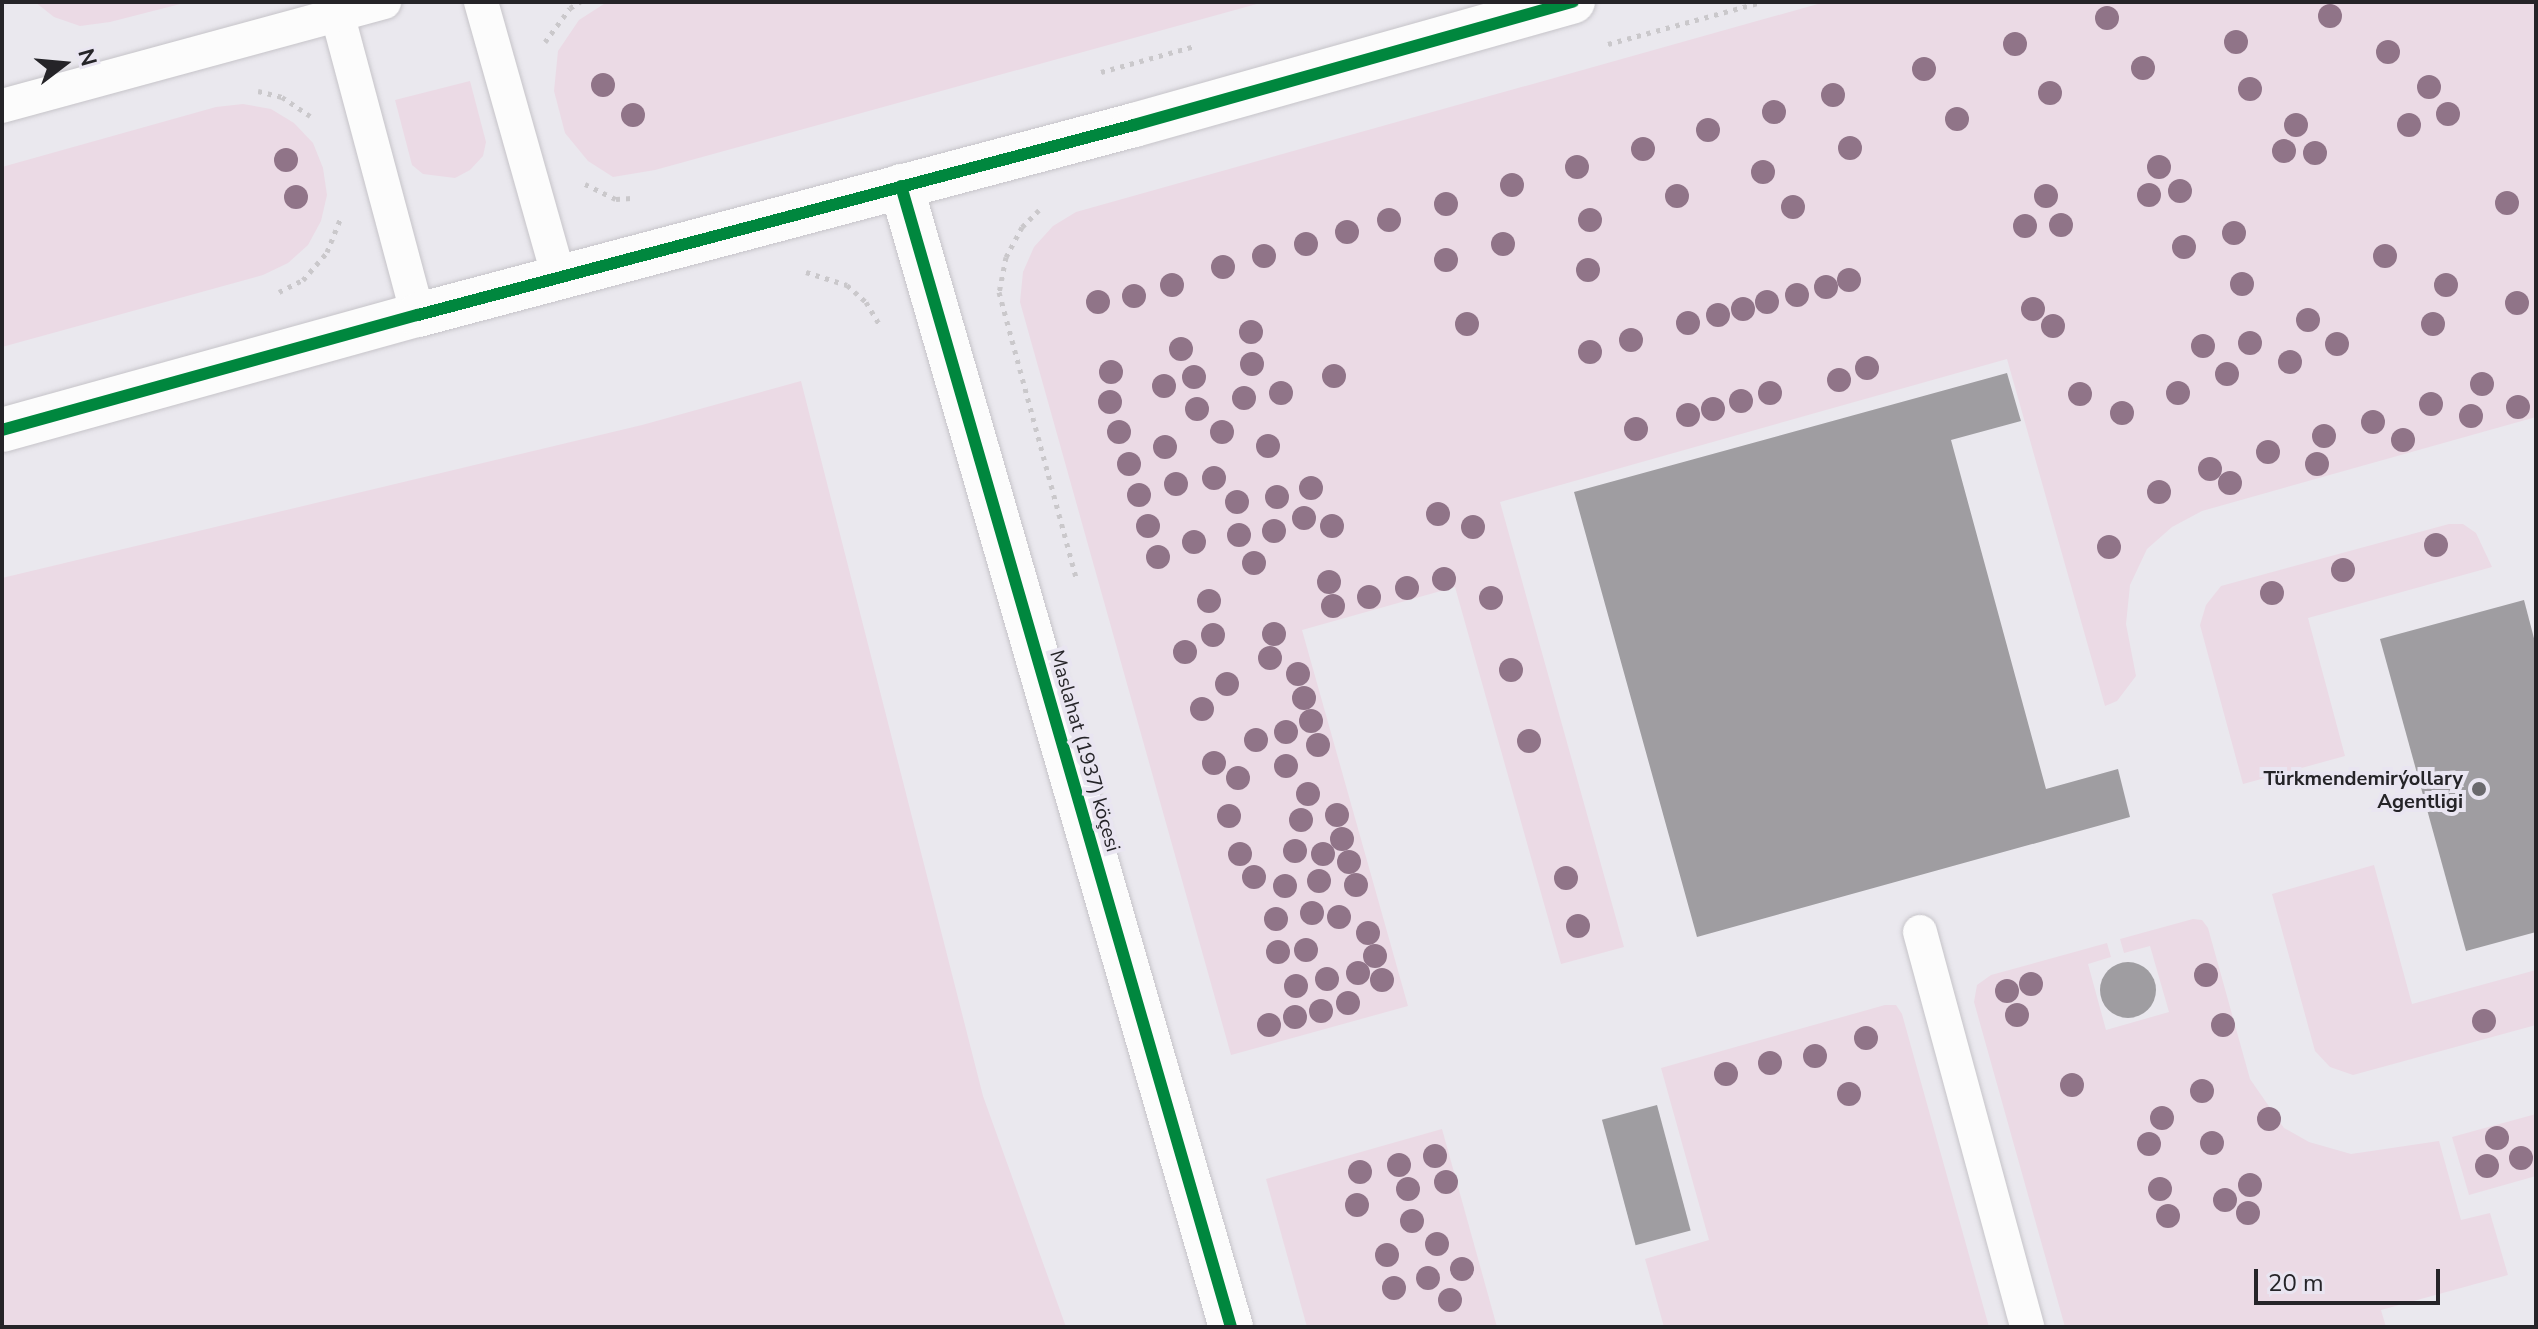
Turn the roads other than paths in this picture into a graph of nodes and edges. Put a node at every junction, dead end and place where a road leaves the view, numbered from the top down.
1 (334, 2) edge
2 (384, 2) edge
3 (481, 2) edge
4 (1573, 2) edge
5 (2, 106) edge
6 (901, 186) junction
7 (559, 278) junction
8 (418, 315) junction
9 (2, 430) edge
10 (1920, 932) dead end
11 (1231, 1327) edge
12 (2027, 1327) edge

1 - 8 lane
2 - 5 lane
3 - 7 lane
4 - 6 street
6 - 7 street
6 - 11 street, Maslahat (1937) köçesi
7 - 8 street
8 - 9 street
10 - 12 lane

